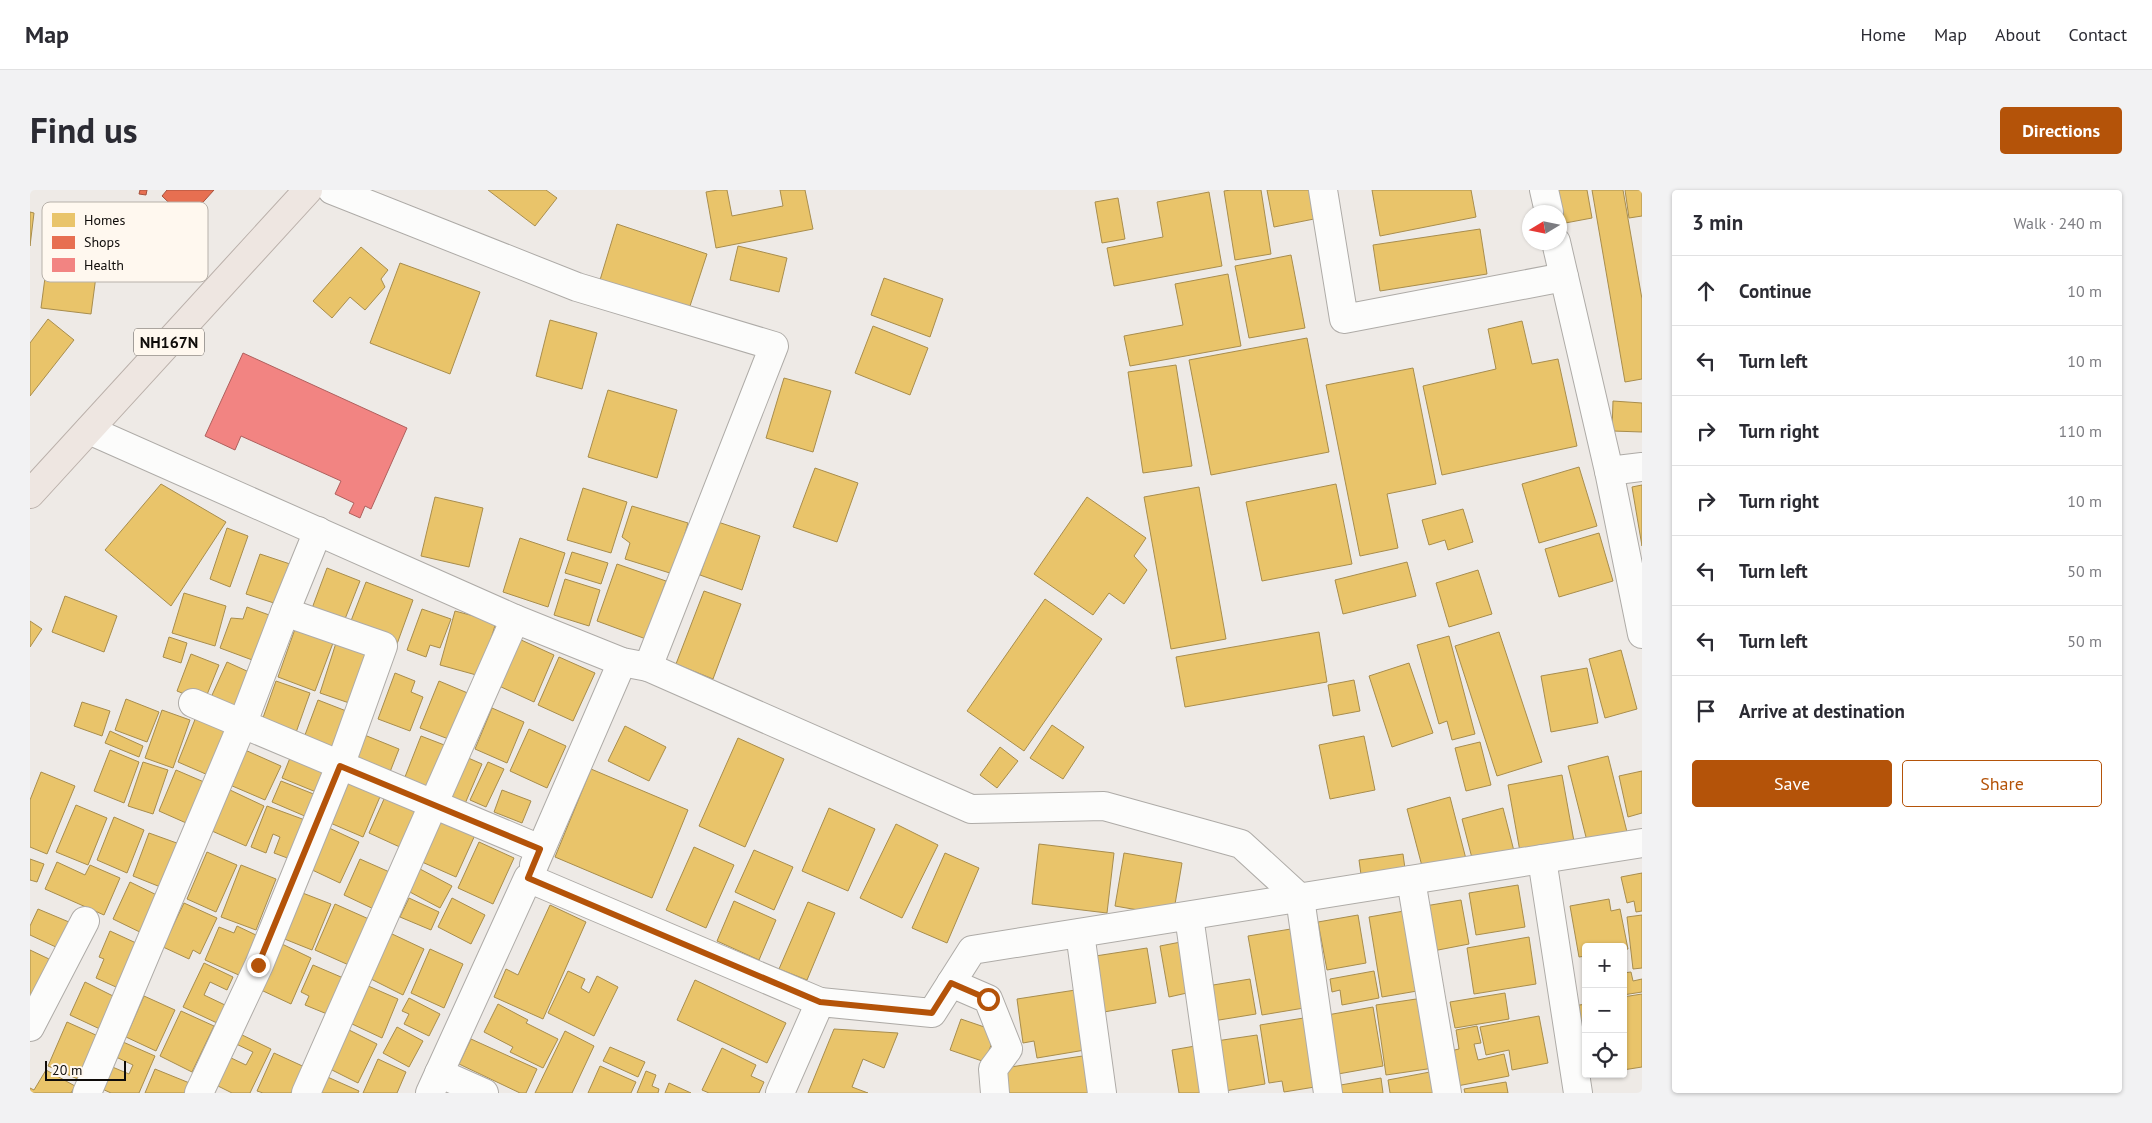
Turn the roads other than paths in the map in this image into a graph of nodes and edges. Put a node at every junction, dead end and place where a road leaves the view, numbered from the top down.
1 (308, 190) edge
2 (332, 190) edge
3 (1323, 190) edge
4 (1544, 190) edge
5 (1547, 205) edge
6 (1558, 250) edge
7 (1564, 277) junction
8 (89, 430) junction
9 (1642, 467) edge
10 (1609, 471) junction
11 (30, 494) edge
12 (318, 531) junction
13 (285, 612) junction
14 (515, 619) junction
15 (1642, 634) edge
16 (635, 665) junction
17 (192, 703) dead end
18 (242, 724) junction
19 (340, 766) junction
20 (432, 804) junction
21 (1642, 843) edge
22 (540, 849) junction
23 (1542, 859) junction
24 (528, 878) junction
25 (1411, 880) junction
26 (1300, 898) junction
27 (1189, 916) junction
28 (85, 921) dead end
29 (1080, 933) junction
30 (951, 983) junction
31 (820, 1002) junction
32 (30, 1027) edge
33 (435, 1083) edge
34 (87, 1093) edge
35 (199, 1093) edge
36 (306, 1093) edge
37 (484, 1093) edge
38 (780, 1093) edge
39 (995, 1093) edge
40 (1102, 1093) edge
41 (1214, 1093) edge
42 (1328, 1093) edge
43 (1446, 1093) edge
44 (1578, 1093) edge

1 - 8 highway, NH167N
2 - 16 street
3 - 7 street
4 - 5 street
6 - 7 street
7 - 10 street
8 - 11 highway, NH167N
8 - 12 street
9 - 10 street
10 - 15 street
12 - 13 street
12 - 14 street
13 - 18 street
13 - 19 street
14 - 16 street
14 - 20 street
16 - 22 street
16 - 26 street
17 - 18 street
18 - 19 street
18 - 34 street
19 - 20 street
19 - 35 street
20 - 22 street
20 - 36 street
21 - 23 street
22 - 24 street
23 - 25 street
23 - 44 street
24 - 31 street
24 - 33 street
25 - 26 street
25 - 43 street
26 - 27 street
26 - 42 street
27 - 29 street
27 - 41 street
28 - 32 street
29 - 30 street
29 - 40 street
30 - 31 street
30 - 39 street
31 - 38 street
33 - 37 street

